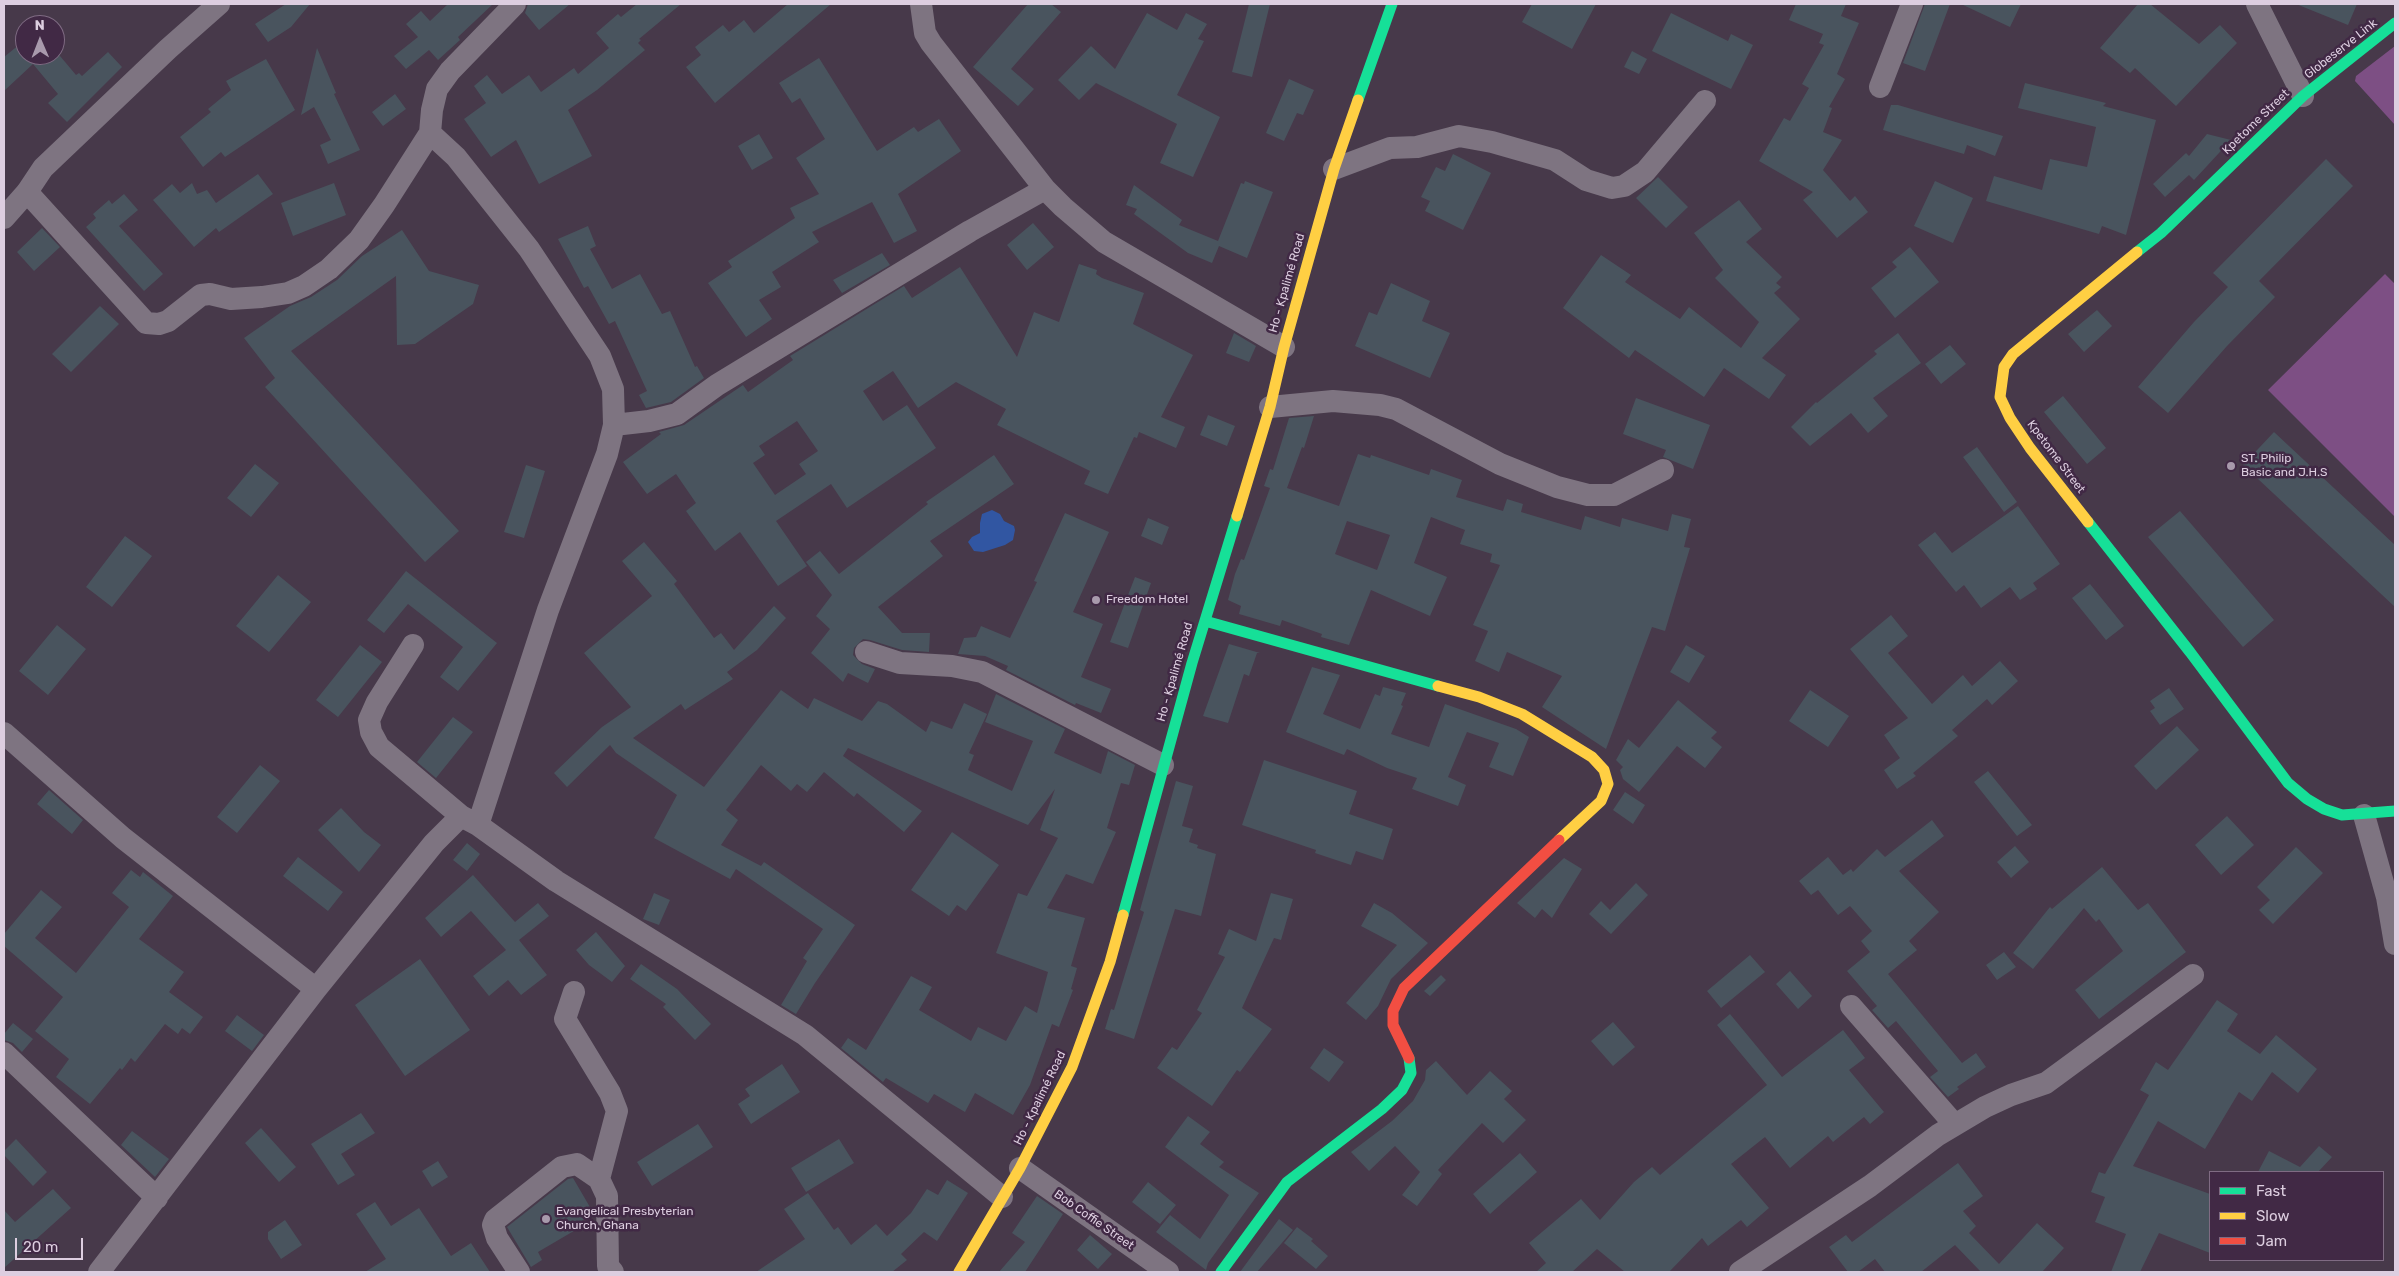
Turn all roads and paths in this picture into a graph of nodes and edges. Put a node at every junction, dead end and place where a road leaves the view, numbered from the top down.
1 (219, 4) edge
2 (515, 4) edge
3 (921, 4) edge
4 (1392, 4) edge
5 (1912, 4) edge
6 (2257, 4) edge
7 (2395, 23) edge
8 (1880, 87) dead end
9 (2303, 96) junction
10 (1705, 101) dead end
11 (430, 133) junction
12 (1334, 169) junction
13 (1045, 189) junction
14 (27, 192) junction
15 (4, 218) edge
16 (1284, 346) junction
17 (1270, 407) junction
18 (614, 425) junction
19 (1663, 470) dead end
20 (1205, 621) junction
21 (413, 645) dead end
22 (866, 652) dead end
23 (4, 733) edge
24 (1163, 765) junction
25 (2395, 810) edge
26 (2364, 815) junction
27 (469, 820) junction
28 (2395, 944) edge
29 (2193, 975) dead end
30 (316, 988) junction
31 (574, 992) dead end
32 (1852, 1006) dead end
33 (4, 1053) edge
34 (1955, 1125) junction
35 (1020, 1168) junction
36 (599, 1179) junction
37 (1002, 1197) junction
38 (158, 1198) junction
39 (99, 1272) edge
40 (519, 1272) edge
41 (613, 1272) edge
42 (959, 1272) edge
43 (1168, 1272) edge
44 (1221, 1272) edge
45 (1740, 1272) edge

1 - 14 street
2 - 11 street
3 - 13 street
4 - 12 street, Ho - Kpalimé Road
5 - 8 street
6 - 9 street
7 - 9 street, Globeserve Link
9 - 26 street, Kpetome Street
10 - 12 street
11 - 14 street
11 - 18 street
12 - 16 street, Ho - Kpalimé Road
13 - 16 street
13 - 18 street
14 - 15 street
16 - 17 street, Ho - Kpalimé Road
17 - 19 street
17 - 20 street, Ho - Kpalimé Road
18 - 27 street
20 - 24 street, Ho - Kpalimé Road
20 - 44 street
21 - 27 street
22 - 24 street
23 - 30 street
24 - 35 street, Ho - Kpalimé Road
25 - 26 street, Kpetome Street
26 - 28 street
27 - 30 street
27 - 37 street
29 - 34 street
30 - 38 street
31 - 36 street
32 - 34 street
33 - 38 street
34 - 45 street
35 - 37 street, Ho - Kpalimé Road
35 - 43 street, Bob Coffie Street
36 - 40 street
36 - 41 street
37 - 42 street, Ho - Kpalimé Road
38 - 39 street

